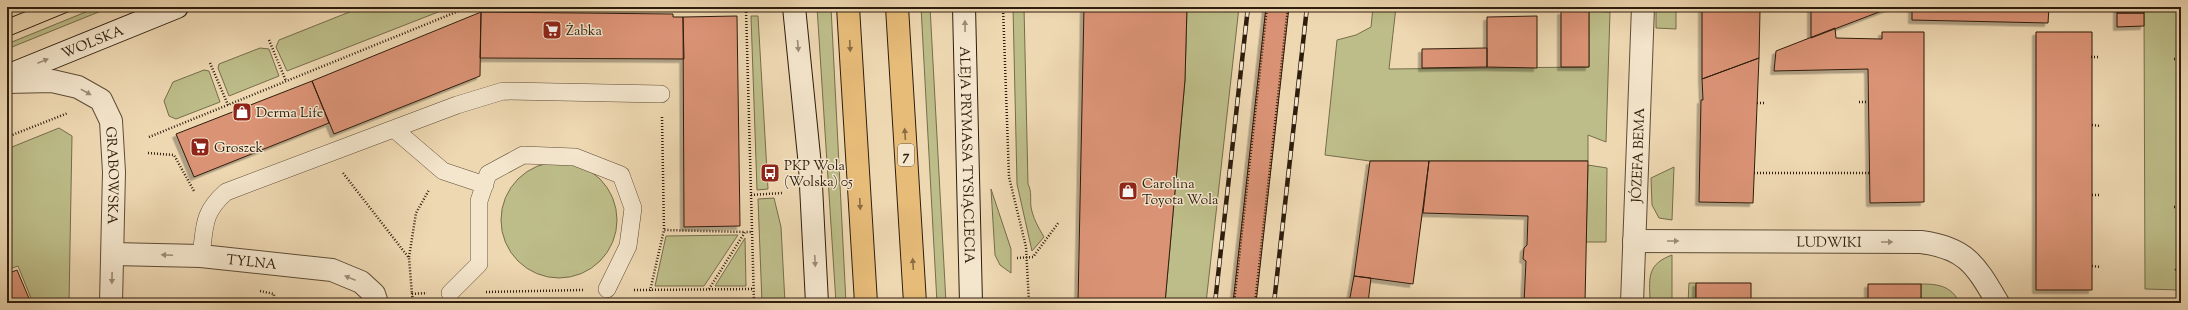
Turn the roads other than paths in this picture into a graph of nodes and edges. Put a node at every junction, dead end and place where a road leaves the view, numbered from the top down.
1 (177, 7) edge
2 (794, 7) edge
3 (848, 7) edge
4 (897, 7) edge
5 (964, 7) edge
6 (1643, 7) edge
7 (7, 76) edge
8 (7, 82) edge
9 (661, 94) dead end
10 (394, 129) junction
11 (485, 185) junction
12 (1634, 241) junction
13 (112, 254) junction
14 (201, 256) junction
15 (607, 290) road end
16 (450, 293) road end
17 (111, 303) edge
18 (377, 303) edge
19 (817, 303) edge
20 (866, 303) edge
21 (915, 303) edge
22 (971, 303) edge
23 (1632, 303) edge
24 (1998, 303) edge

7 -> 1 street, WOLSKA
2 -> 19 street
3 -> 20 main road
21 -> 4 main road, 7
22 -> 5 street, ALEJA PRYMASA TYSIĄCLECIA
6 - 12 street, JÓZEFA BEMA
8 -> 13 street, GRABOWSKA
9 - 10 lane
10 - 11 lane
10 - 14 lane
11 - 15 lane
11 - 16 lane
12 - 23 street, JÓZEFA BEMA
12 -> 24 street, LUDWIKI
14 -> 13 street, TYLNA
13 -> 17 street, GRABOWSKA
18 -> 14 street, TYLNA

